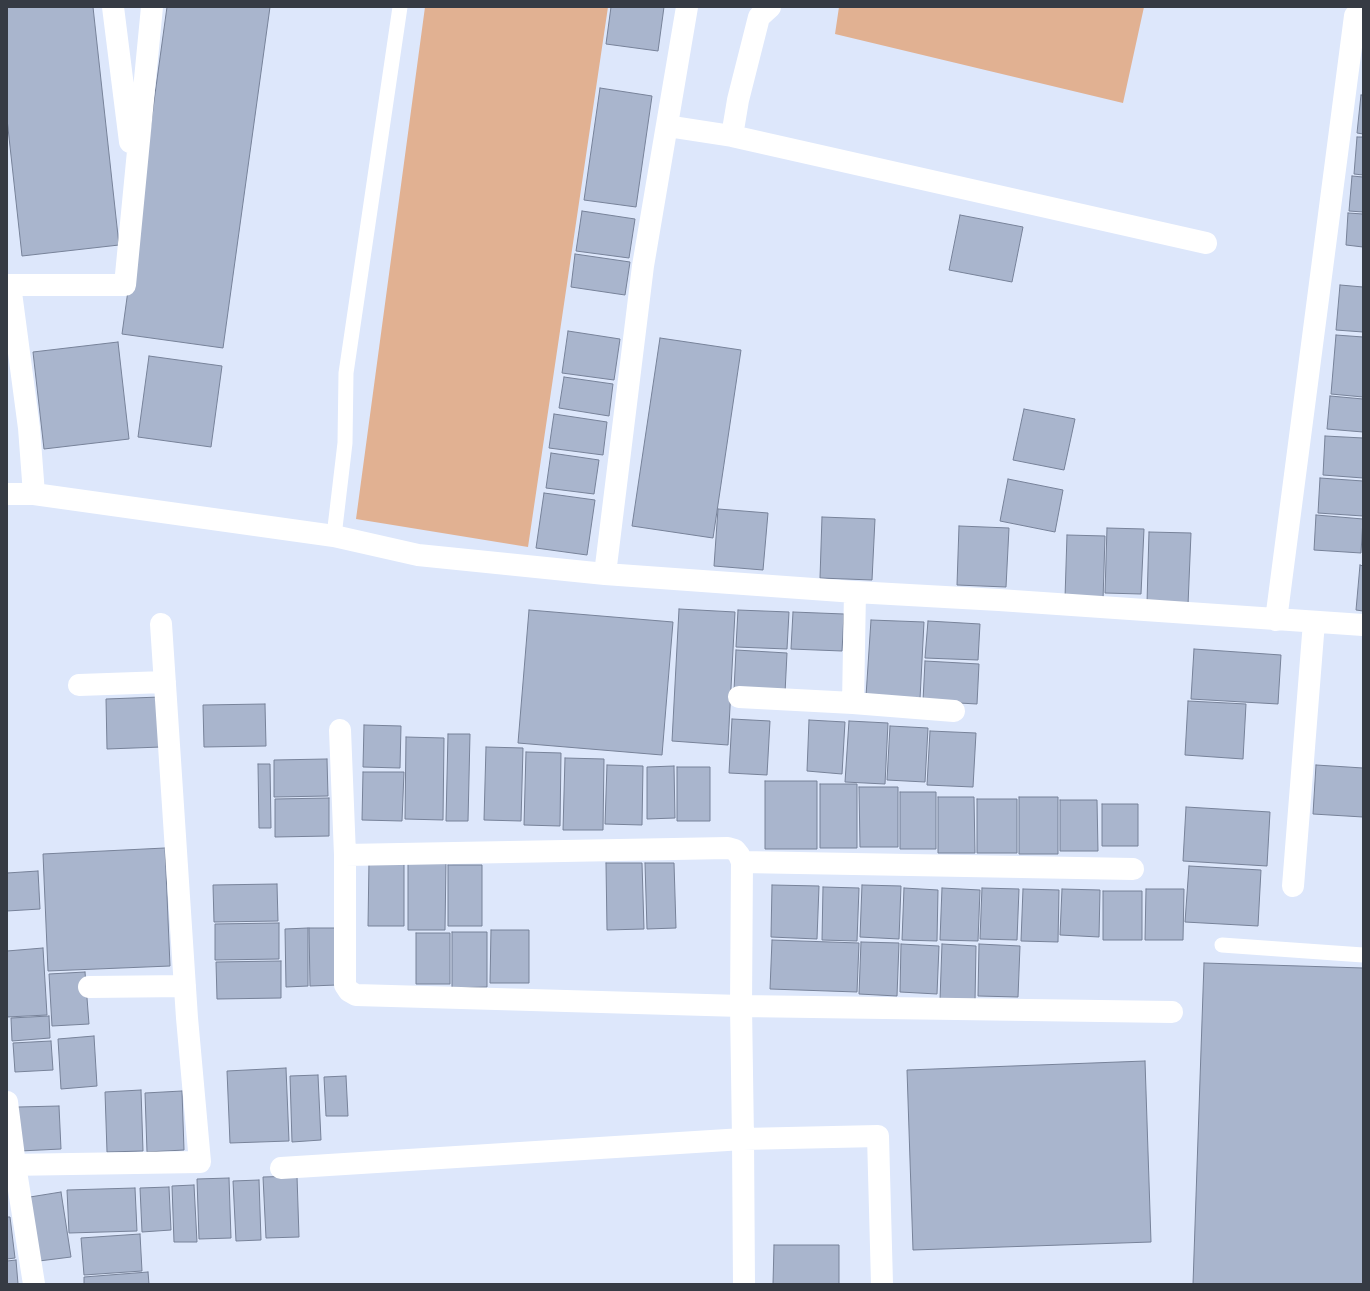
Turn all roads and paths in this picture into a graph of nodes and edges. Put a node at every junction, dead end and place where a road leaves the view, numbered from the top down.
1 (113, 7) edge
2 (152, 7) edge
3 (400, 7) edge
4 (687, 7) edge
5 (770, 7) edge
6 (1363, 17) edge
7 (667, 126) junction
8 (732, 136) junction
9 (135, 183) junction
10 (1206, 243) dead end
11 (8, 283) edge
12 (7, 494) edge
13 (34, 494) junction
14 (334, 536) junction
15 (605, 574) junction
16 (856, 592) junction
17 (1276, 620) junction
18 (1314, 622) junction
19 (161, 624) dead end
20 (1363, 625) edge
21 (165, 682) junction
22 (78, 685) dead end
23 (739, 697) dead end
24 (853, 703) junction
25 (954, 711) dead end
26 (340, 730) dead end
27 (345, 855) junction
28 (742, 862) junction
29 (1133, 869) dead end
30 (1293, 886) dead end
31 (1222, 945) dead end
32 (1363, 955) edge
33 (185, 986) junction
34 (89, 987) dead end
35 (741, 1006) junction
36 (1172, 1012) dead end
37 (7, 1102) edge
38 (743, 1138) junction
39 (11, 1165) edge
40 (281, 1168) dead end
41 (34, 1284) edge
42 (744, 1284) edge
43 (882, 1284) edge

1 - 9 street
2 - 9 street
3 - 14 lane
4 - 7 street
5 - 8 street
6 - 17 street
7 - 8 street
7 - 15 street
8 - 10 street
9 - 11 street
11 - 13 street
12 - 13 street
13 - 14 street
14 - 15 street
15 - 16 street
16 - 17 street
16 - 24 street
17 - 18 street
18 - 20 street
18 - 30 street
19 - 21 street
21 - 22 street
21 - 33 street
23 - 24 street
24 - 25 street
26 - 27 street
27 - 28 street
27 - 35 street
28 - 29 street
28 - 35 street
31 - 32 lane
33 - 34 street
33 - 39 street
35 - 36 street
35 - 38 street
37 - 39 street
38 - 40 street
38 - 42 street
38 - 43 street
39 - 41 street

